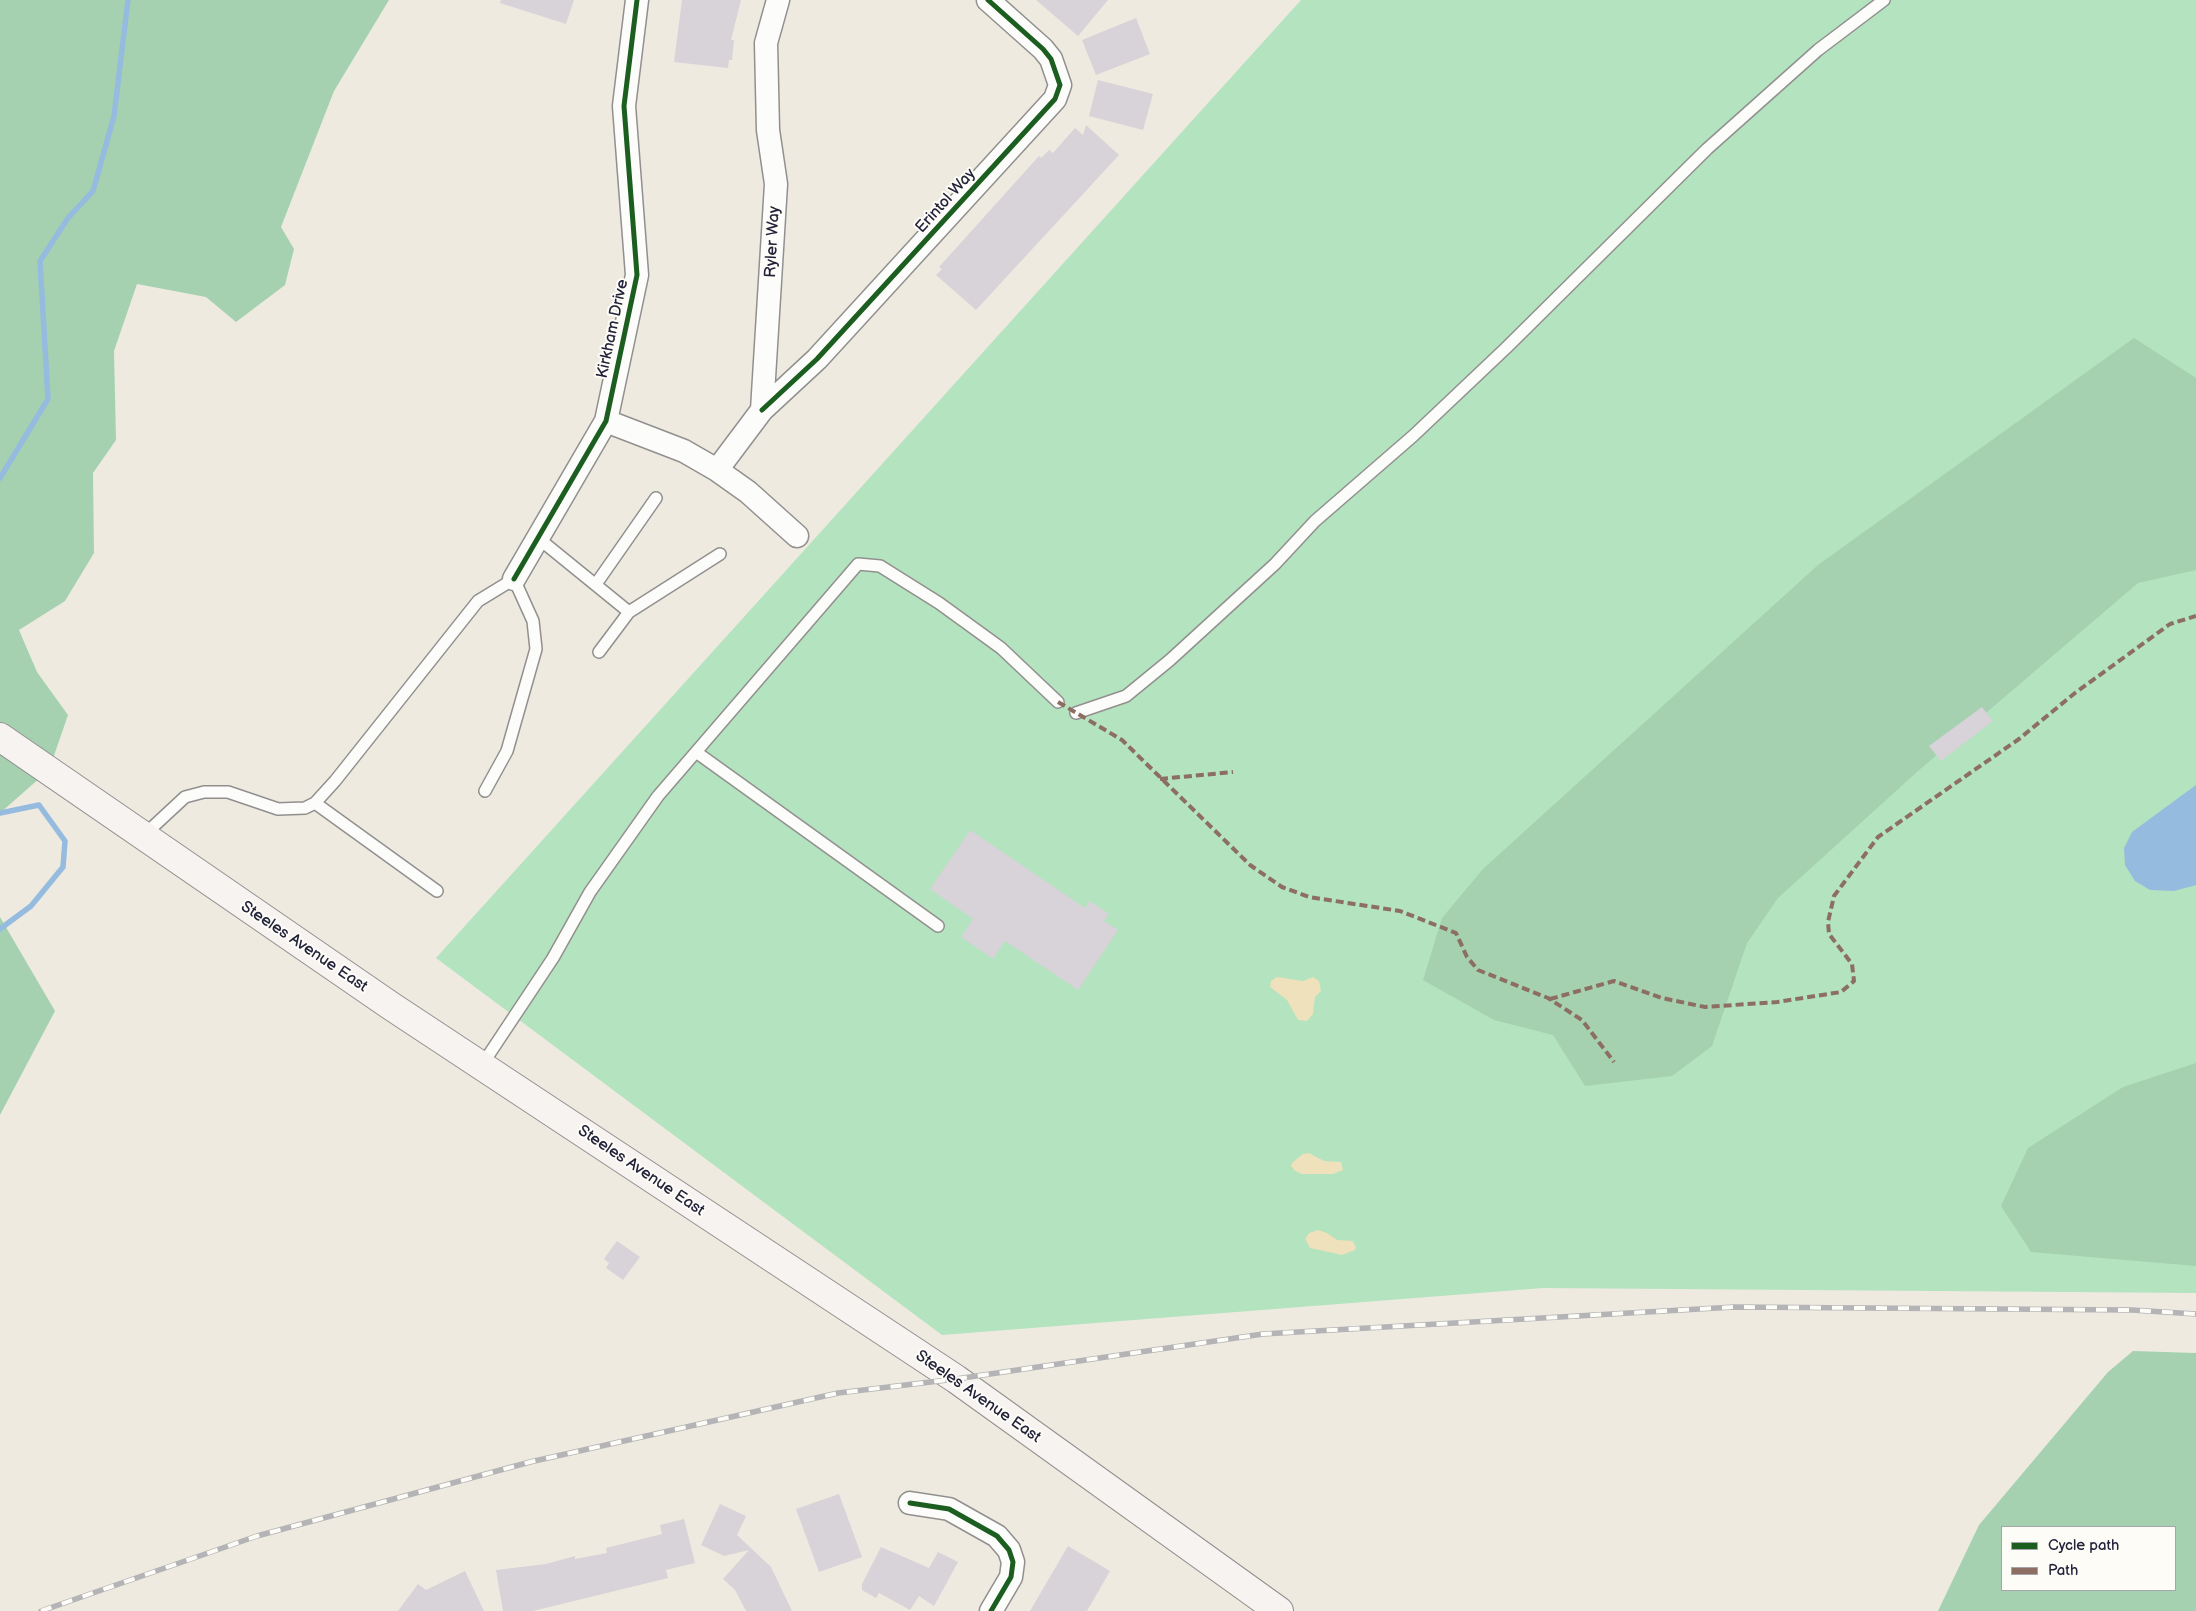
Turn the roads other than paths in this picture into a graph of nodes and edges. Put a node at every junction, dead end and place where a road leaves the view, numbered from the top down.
1 (637, 0) edge
2 (778, 0) edge
3 (988, 0) edge
4 (1884, 0) edge
5 (762, 410) junction
6 (606, 421) junction
7 (717, 470) junction
8 (656, 498) dead end
9 (797, 536) dead end
10 (538, 538) junction
11 (720, 554) dead end
12 (514, 579) junction
13 (596, 584) junction
14 (629, 612) junction
15 (599, 652) dead end
16 (1058, 702) dead end
17 (1076, 713) dead end
18 (0, 737) edge
19 (696, 752) junction
20 (485, 791) dead end
21 (315, 803) junction
22 (143, 836) junction
23 (437, 891) dead end
24 (938, 926) dead end
25 (482, 1065) junction
26 (910, 1503) dead end
27 (992, 1611) edge
28 (1279, 1611) edge

1 - 6 street, Kirkham Drive
2 - 5 street, Ryler Way
3 - 5 street, Erintol Way
4 - 17 lane
5 - 7 street
6 - 7 street
6 - 10 street, Kirkham Drive
7 - 9 street
8 - 13 lane
10 - 12 street, Kirkham Drive
10 - 13 lane
11 - 14 lane
12 - 20 lane
12 - 21 lane
13 - 14 lane
14 - 15 lane
16 - 19 lane
18 - 22 main road, Steeles Avenue East
19 - 24 lane
19 - 25 lane
21 - 22 lane
21 - 23 lane
22 - 25 main road, Steeles Avenue East
25 - 28 main road, Steeles Avenue East
26 - 27 street

